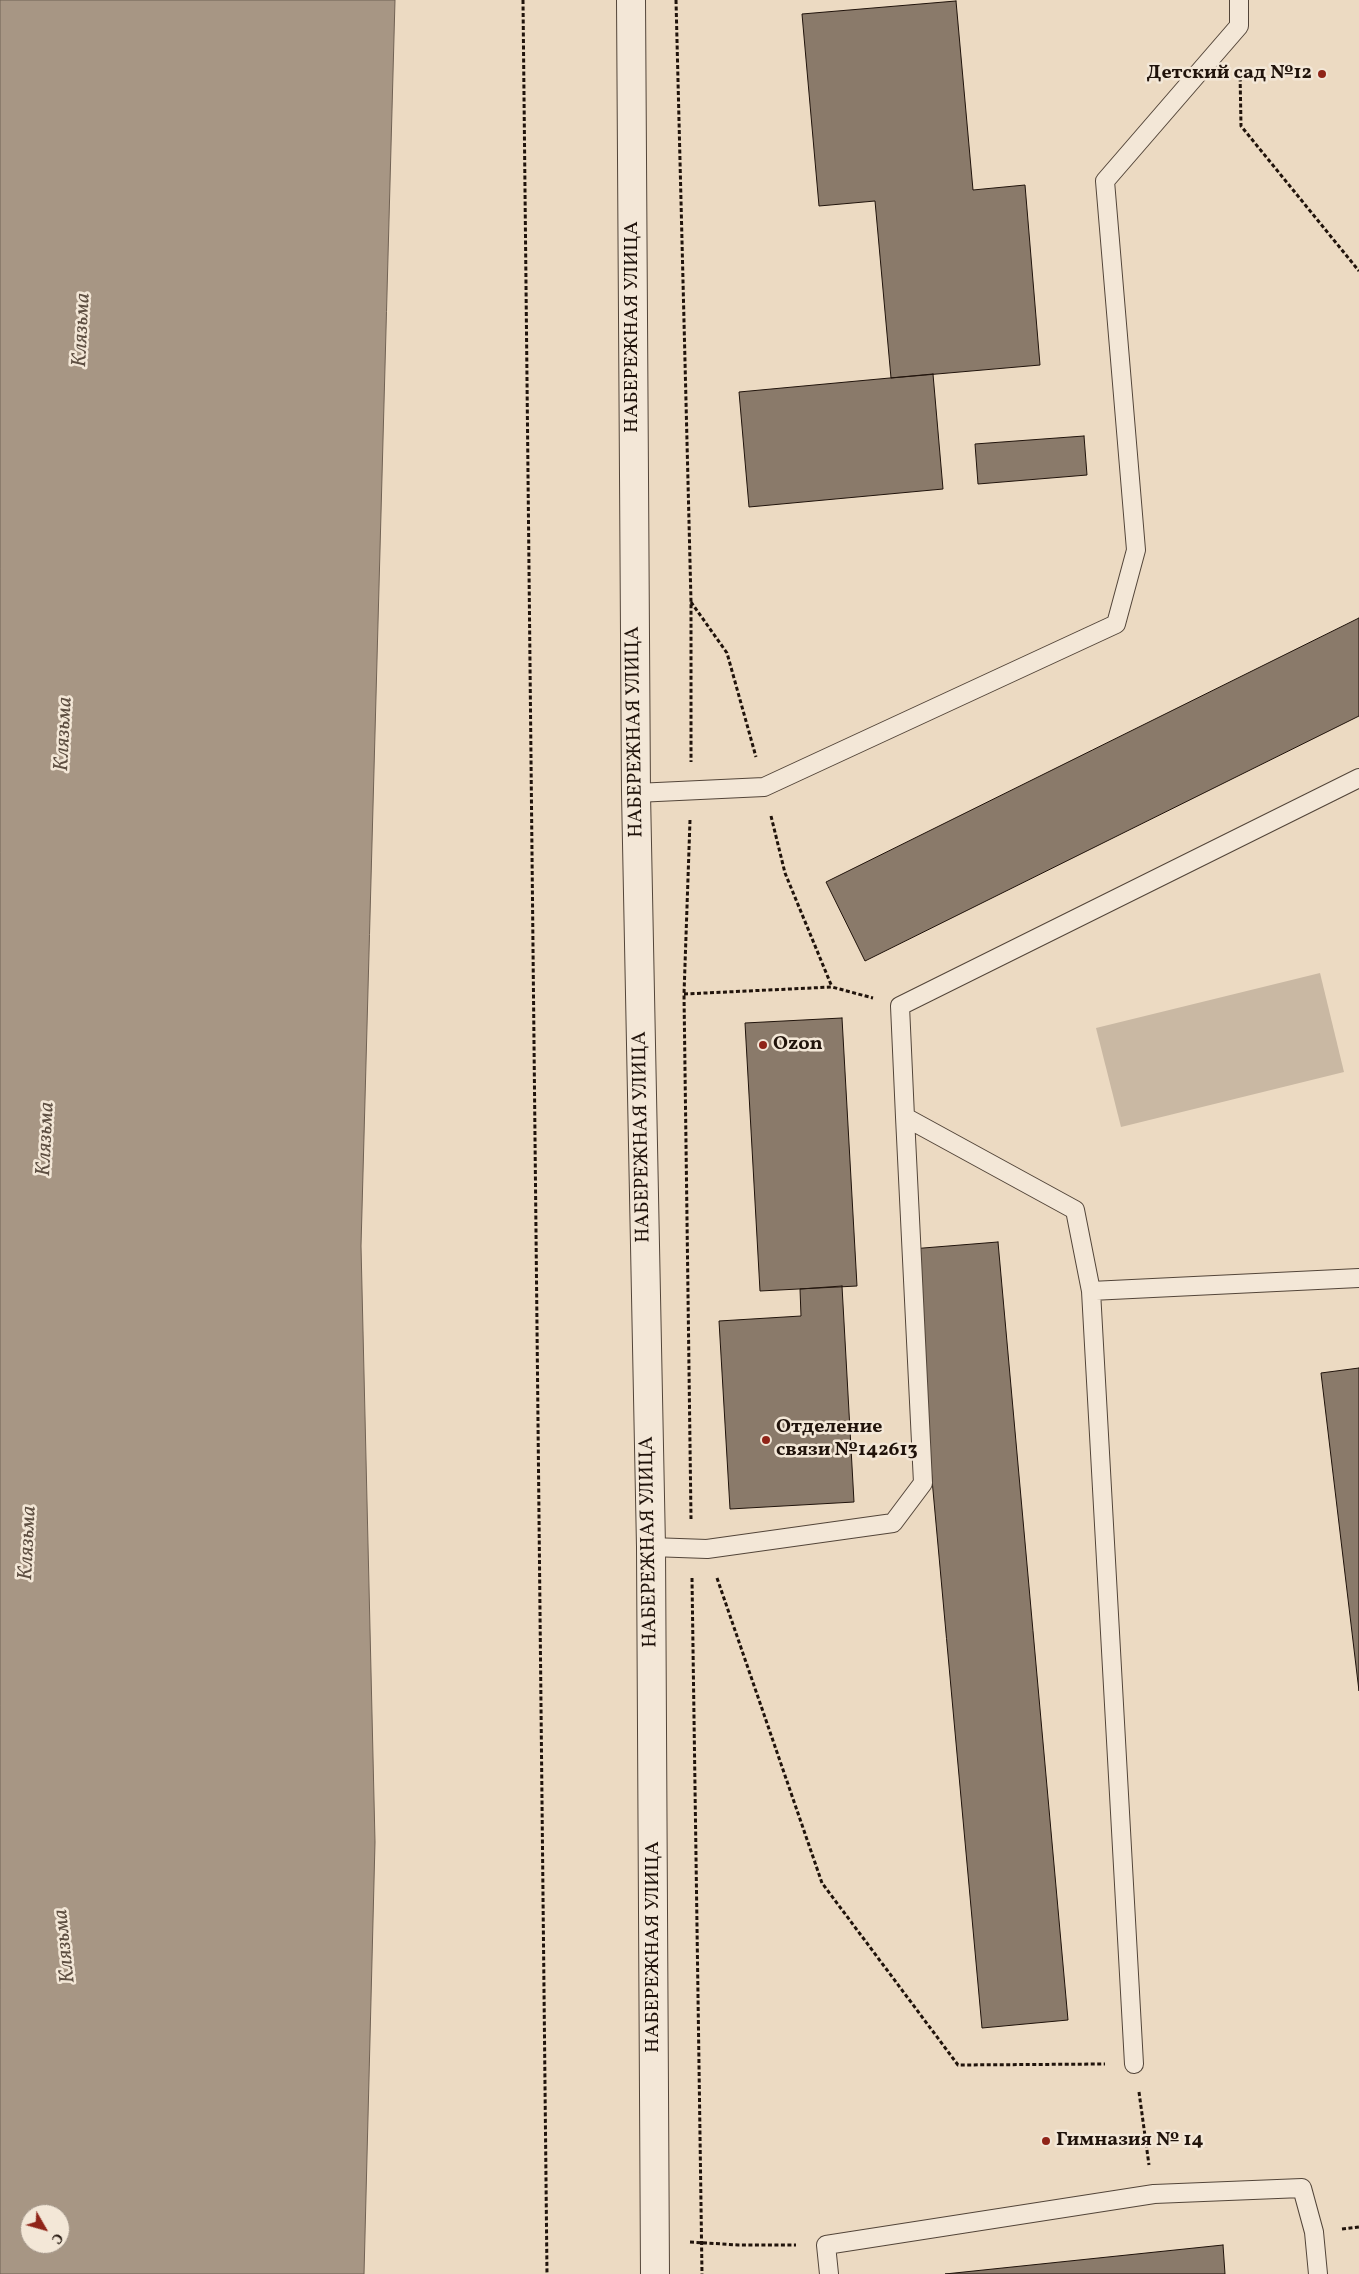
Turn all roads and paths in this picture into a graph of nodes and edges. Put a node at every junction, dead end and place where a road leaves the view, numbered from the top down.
1 (523, 0) edge
2 (631, 0) edge
3 (676, 0) edge
4 (1239, 0) edge
5 (1239, 26) junction
6 (1359, 272) edge
7 (1359, 778) edge
8 (691, 790) junction
9 (636, 793) junction
10 (684, 994) junction
11 (900, 1006) junction
12 (905, 1116) junction
13 (1359, 1278) edge
14 (1091, 1291) junction
15 (651, 1547) junction
16 (699, 1549) junction
17 (1134, 2064) junction
18 (1154, 2194) junction
19 (655, 2240) junction
20 (702, 2243) junction
21 (826, 2245) junction
22 (547, 2274) edge
23 (655, 2274) edge
24 (702, 2274) edge
25 (829, 2274) edge
26 (1318, 2274) edge

1 - 22 path
2 - 9 street, НАБЕРЕЖНАЯ УЛИЦА
3 - 8 path
4 - 5 lane
5 - 6 path
5 - 8 lane
7 - 11 lane
8 - 9 lane
8 - 10 path
9 - 15 street, НАБЕРЕЖНАЯ УЛИЦА
10 - 11 path
10 - 16 path
11 - 12 lane
12 - 14 lane
12 - 16 lane
13 - 14 lane
14 - 17 lane
15 - 16 lane
15 - 19 street, НАБЕРЕЖНАЯ УЛИЦА
16 - 17 path
16 - 20 path
17 - 18 path
18 - 21 lane
18 - 26 lane
19 - 20 path
19 - 23 street, НАБЕРЕЖНАЯ УЛИЦА
20 - 21 path
20 - 24 path
21 - 25 lane

